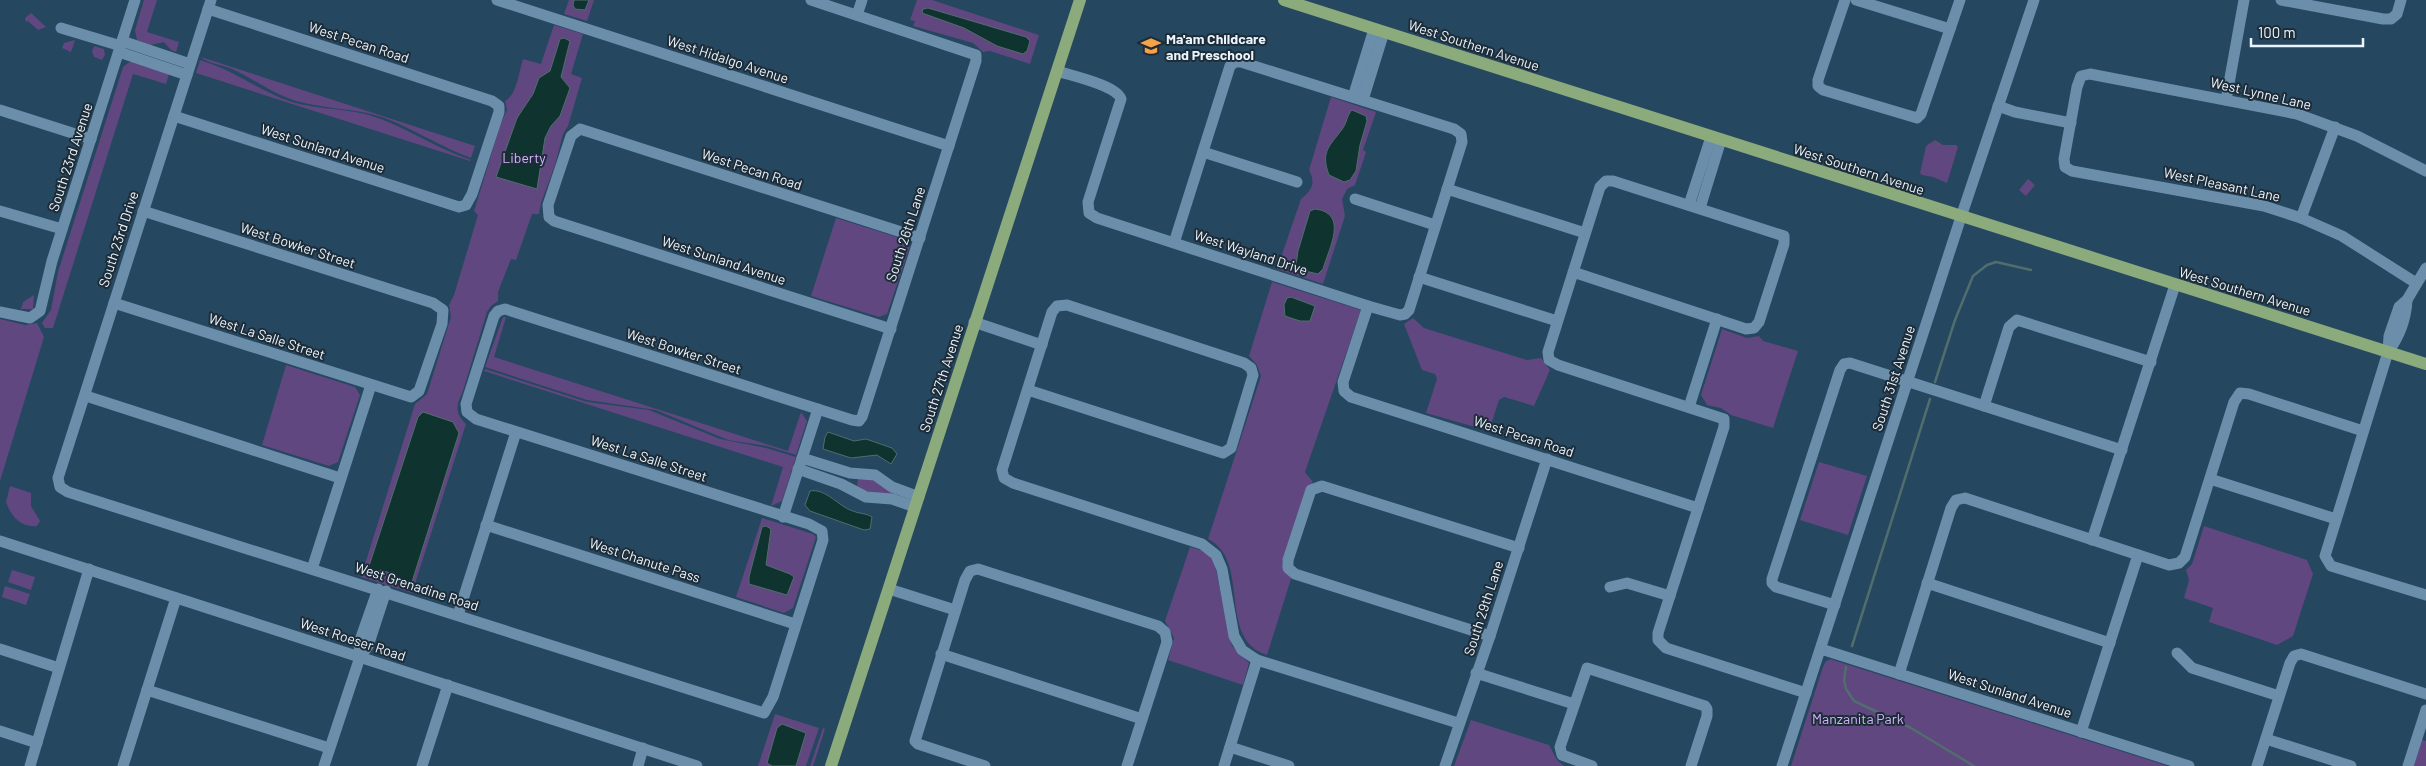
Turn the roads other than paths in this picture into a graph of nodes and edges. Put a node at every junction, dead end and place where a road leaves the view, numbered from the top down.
1 (135, 0) edge
2 (497, 0) edge
3 (811, 0) edge
4 (862, 0) edge
5 (1080, 0) edge
6 (1284, 0) edge
7 (1846, 0) edge
8 (1856, 0) edge
9 (1960, 0) edge
10 (2034, 0) edge
11 (2244, 0) edge
12 (2281, 0) edge
13 (2401, 0) edge
14 (515, 3) edge
15 (210, 4) edge
16 (858, 15) junction
17 (61, 28) dead end
18 (1950, 29) junction
19 (1379, 31) junction
20 (121, 46) junction
21 (189, 69) junction
22 (1057, 71) junction
23 (1358, 98) junction
24 (2226, 100) junction
25 (1998, 106) junction
26 (0, 110) edge
27 (174, 116) junction
28 (2071, 123) junction
29 (2335, 127) junction
30 (1716, 138) junction
31 (91, 139) junction
32 (949, 146) junction
33 (1203, 152) junction
34 (2426, 171) edge
35 (1297, 182) dead end
36 (1447, 189) junction
37 (1355, 199) dead end
38 (463, 207) joint
39 (1694, 207) junction
40 (0, 211) edge
41 (143, 211) junction
42 (549, 217) joint
43 (1961, 217) junction
44 (2301, 218) junction
45 (1435, 225) junction
46 (62, 229) junction
47 (1585, 233) junction
48 (920, 238) junction
49 (1174, 243) junction
50 (2426, 268) edge
51 (1573, 272) junction
52 (1419, 277) junction
53 (2416, 283) junction
54 (2175, 285) junction
55 (114, 303) junction
56 (1368, 306) junction
57 (0, 312) edge
58 (1718, 320) junction
59 (1557, 321) junction
60 (974, 322) junction
61 (890, 329) junction
62 (1042, 345) junction
63 (2388, 352) junction
64 (2151, 362) junction
65 (2426, 364) edge
66 (1908, 382) junction
67 (371, 385) junction
68 (1028, 390) junction
69 (86, 396) junction
70 (411, 397) joint
71 (1984, 406) junction
72 (1689, 407) junction
73 (818, 409) junction
74 (467, 412) joint
75 (859, 421) joint
76 (516, 432) junction
77 (2363, 432) junction
78 (2122, 450) junction
79 (1547, 459) junction
80 (800, 464) junction
81 (340, 478) junction
82 (2210, 479) junction
83 (60, 487) joint
84 (917, 502) junction
85 (1698, 508) junction
86 (783, 517) junction
87 (2336, 519) junction
88 (486, 525) junction
89 (2092, 540) junction
90 (0, 541) edge
91 (1519, 548) junction
92 (2138, 555) junction
93 (312, 569) junction
94 (89, 570) junction
95 (1927, 583) junction
96 (1610, 586) dead end
97 (889, 589) junction
98 (382, 590) junction
99 (2426, 595) edge
100 (1670, 596) junction
101 (176, 598) junction
102 (1835, 605) junction
103 (955, 610) junction
104 (458, 615) junction
105 (795, 624) junction
106 (1490, 636) junction
107 (2110, 643) junction
108 (0, 649) edge
109 (1821, 649) junction
110 (2177, 653) dead end
111 (941, 654) junction
112 (360, 657) junction
113 (1257, 660) junction
114 (59, 668) junction
115 (1476, 673) junction
116 (1899, 674) junction
117 (448, 685) junction
118 (147, 690) junction
119 (1806, 693) junction
120 (2426, 694) edge
121 (2279, 696) junction
122 (1574, 704) junction
123 (2426, 710) edge
124 (1142, 719) junction
125 (1458, 723) junction
126 (0, 731) edge
127 (2081, 732) junction
128 (2266, 738) junction
129 (2422, 739) edge
130 (37, 743) junction
131 (1230, 747) junction
132 (329, 748) junction
133 (644, 748) junction
134 (30, 766) edge
135 (122, 766) edge
136 (324, 766) edge
137 (422, 766) edge
138 (638, 766) edge
139 (697, 766) edge
140 (831, 766) edge
141 (985, 766) edge
142 (1127, 766) edge
143 (1224, 766) edge
144 (1289, 766) edge
145 (1445, 766) edge
146 (1592, 766) edge
147 (1691, 766) edge
148 (1782, 766) edge
149 (2190, 766) edge
150 (2257, 766) edge
151 (2351, 766) edge
152 (2408, 766) edge

1 - 20 street, South 23rd Avenue
2 - 14 street, West Hidalgo Avenue
3 - 16 street
4 - 16 street
5 - 22 main road, South 27th Avenue
6 - 19 main road, West Southern Avenue
7 - 18 street
8 - 18 street
9 - 18 street
10 - 25 street, South 31st Avenue
11 - 24 street
12 - 13 street
14 - 32 street, West Hidalgo Avenue
15 - 21 street, South 23rd Drive
15 - 38 street, West Pecan Road
16 - 32 street, South 26th Lane
17 - 20 street
19 - 23 street
19 - 30 main road, West Southern Avenue
20 - 21 street
20 - 31 street, South 23rd Avenue
21 - 27 street, South 23rd Drive
22 - 49 street, West Wayland Drive
22 - 60 main road, South 27th Avenue
23 - 33 street
23 - 36 street
24 - 28 street, West Lynne Lane
24 - 29 street, West Lynne Lane
25 - 28 street
25 - 43 street, South 31st Avenue
26 - 31 street
27 - 38 street, West Sunland Avenue
27 - 41 street, South 23rd Drive
28 - 44 street, West Pleasant Lane
29 - 34 street, West Lynne Lane
29 - 44 street
30 - 39 street
30 - 43 main road, West Southern Avenue
31 - 46 street, South 23rd Avenue
32 - 48 street, South 26th Lane
33 - 35 street
33 - 49 street
36 - 45 street
36 - 47 street
37 - 45 street
39 - 47 street
39 - 58 street
40 - 46 street
41 - 55 street, South 23rd Drive
41 - 70 street, West Bowker Street
42 - 48 street, West Pecan Road
42 - 61 street, West Sunland Avenue
43 - 54 main road, West Southern Avenue
43 - 66 street, South 31st Avenue
44 - 53 street, West Pleasant Lane
45 - 52 street
46 - 57 street, South 23rd Avenue
47 - 51 street
48 - 61 street, South 26th Lane
49 - 56 street, West Wayland Drive
50 - 53 street
51 - 58 street
51 - 59 street
52 - 56 street, West Wayland Drive
52 - 59 street
53 - 63 street
54 - 63 main road, West Southern Avenue
54 - 64 street
55 - 67 street, West La Salle Street
55 - 69 street, South 23rd Drive
56 - 79 street, West Pecan Road
58 - 72 street
59 - 72 street
60 - 62 street
60 - 84 main road, South 27th Avenue
61 - 75 street, South 26th Lane
62 - 68 street
62 - 68 street
63 - 65 main road, West Southern Avenue
63 - 77 street
64 - 71 street
64 - 78 street
66 - 71 street
66 - 102 street, South 31st Avenue
66 - 102 street
67 - 70 street, West La Salle Street
67 - 81 street
68 - 113 street
69 - 81 street
69 - 83 street, South 23rd Drive
71 - 78 street
72 - 85 street
73 - 74 street, West Bowker Street
73 - 75 street, West Bowker Street
73 - 80 street
74 - 76 street, West La Salle Street
76 - 86 street, West La Salle Street
76 - 88 street
77 - 82 street
77 - 87 street
78 - 89 street
79 - 85 street, West Pecan Road
79 - 91 street, South 29th Lane
80 - 84 street
80 - 84 street
80 - 86 street
81 - 93 street
82 - 87 street
82 - 92 street
83 - 93 street, West Grenadine Road
84 - 97 main road, South 27th Avenue
85 - 100 street
86 - 105 street, West La Salle Street
87 - 99 street
88 - 104 street
88 - 105 street, West Chanute Pass
89 - 92 street
89 - 95 street
90 - 94 street, West Roeser Road
91 - 106 street, South 29th Lane
91 - 106 street
92 - 107 street
93 - 98 street, West Grenadine Road
94 - 101 street, West Roeser Road
94 - 114 street
95 - 107 street
95 - 116 street
96 - 100 street
97 - 103 street
97 - 140 main road, South 27th Avenue
98 - 104 street, West Grenadine Road
98 - 112 street
100 - 119 street
101 - 112 street, West Roeser Road
101 - 118 street
102 - 109 street, South 31st Avenue
103 - 111 street
103 - 124 street
104 - 105 street, West Grenadine Road
106 - 115 street, South 29th Lane
107 - 127 street
108 - 114 street
109 - 116 street, West Sunland Avenue
109 - 119 street, South 31st Avenue
110 - 121 street
111 - 124 street
111 - 141 street
112 - 117 street, West Roeser Road
112 - 132 street
113 - 125 street
113 - 131 street
114 - 130 street
115 - 122 street
115 - 125 street, South 29th Lane
116 - 127 street, West Sunland Avenue
117 - 133 street, West Roeser Road
117 - 137 street
118 - 132 street
118 - 135 street
119 - 148 street, South 31st Avenue
120 - 121 street
121 - 128 street
122 - 146 street
122 - 147 street
123 - 129 street
124 - 142 street
125 - 145 street, South 29th Lane
126 - 130 street
127 - 149 street, West Sunland Avenue
128 - 150 street
128 - 151 street
129 - 152 street
130 - 134 street
131 - 143 street
131 - 144 street
132 - 136 street
133 - 138 street
133 - 139 street, West Roeser Road

